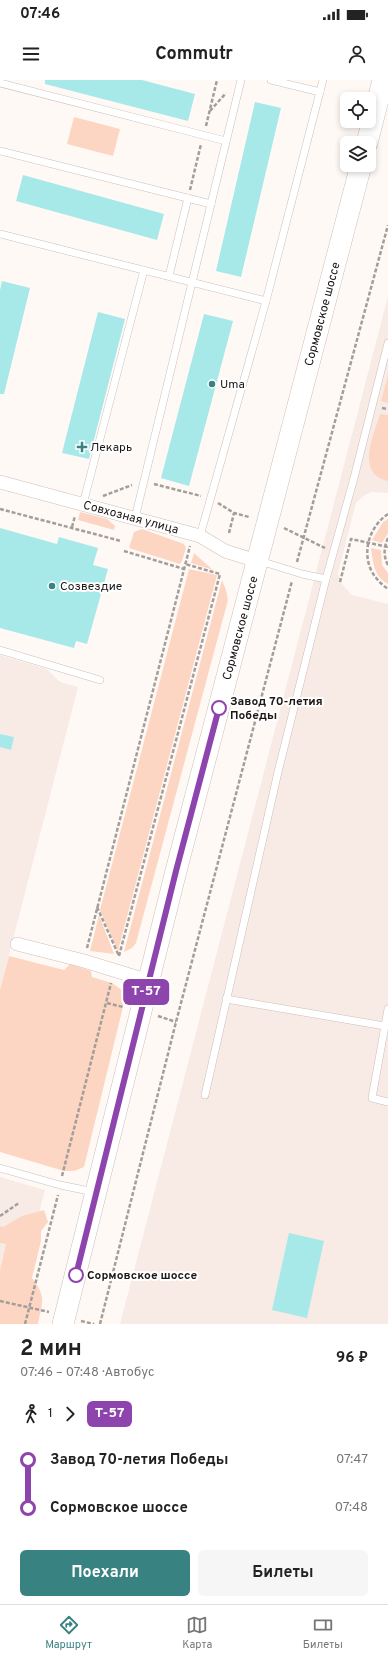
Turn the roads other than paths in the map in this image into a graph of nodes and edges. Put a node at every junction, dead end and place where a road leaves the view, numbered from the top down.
1 (241, 80) edge
2 (271, 80) edge
3 (323, 80) edge
4 (384, 80) edge
5 (0, 83) edge
6 (320, 92) junction
7 (369, 136) edge
8 (226, 141) junction
9 (0, 151) edge
10 (359, 172) edge
11 (188, 198) junction
12 (211, 204) junction
13 (0, 234) edge
14 (144, 270) junction
15 (169, 276) junction
16 (192, 282) junction
17 (266, 301) junction
18 (388, 343) edge
19 (0, 482) edge
20 (80, 507) junction
21 (135, 518) junction
22 (196, 535) junction
23 (258, 561) junction
24 (326, 579) junction
25 (0, 650) edge
26 (100, 680) dead end
27 (17, 944) dead end
28 (149, 981) junction
29 (226, 1000) junction
30 (388, 1010) edge
31 (385, 1026) junction
32 (204, 1095) dead end
33 (388, 1102) edge
34 (0, 1168) edge
35 (96, 1192) junction
36 (63, 1324) edge

1 - 8 lane
2 - 6 lane
3 - 6 lane
4 - 7 main road
5 - 8 lane
6 - 17 lane
8 - 12 lane
9 - 11 lane
10 - 23 main road, Сормовское шоссе
11 - 12 lane
11 - 15 lane
12 - 16 lane
13 - 14 lane
14 - 15 lane
14 - 20 lane
15 - 16 lane
16 - 17 lane
16 - 21 lane
17 - 22 lane
18 - 24 lane
19 - 20 street, Совхозная улица
20 - 21 street, Совхозная улица
21 - 22 street, Совхозная улица
22 - 23 street, Совхозная улица
23 - 24 lane
23 - 28 main road, Сормовское шоссе
24 - 29 lane
25 - 26 lane
27 - 28 street
28 - 35 main road, Сормовское шоссе
29 - 31 lane
29 - 32 lane
30 - 31 lane
31 - 33 lane
34 - 35 lane
35 - 36 main road, Сормовское шоссе

